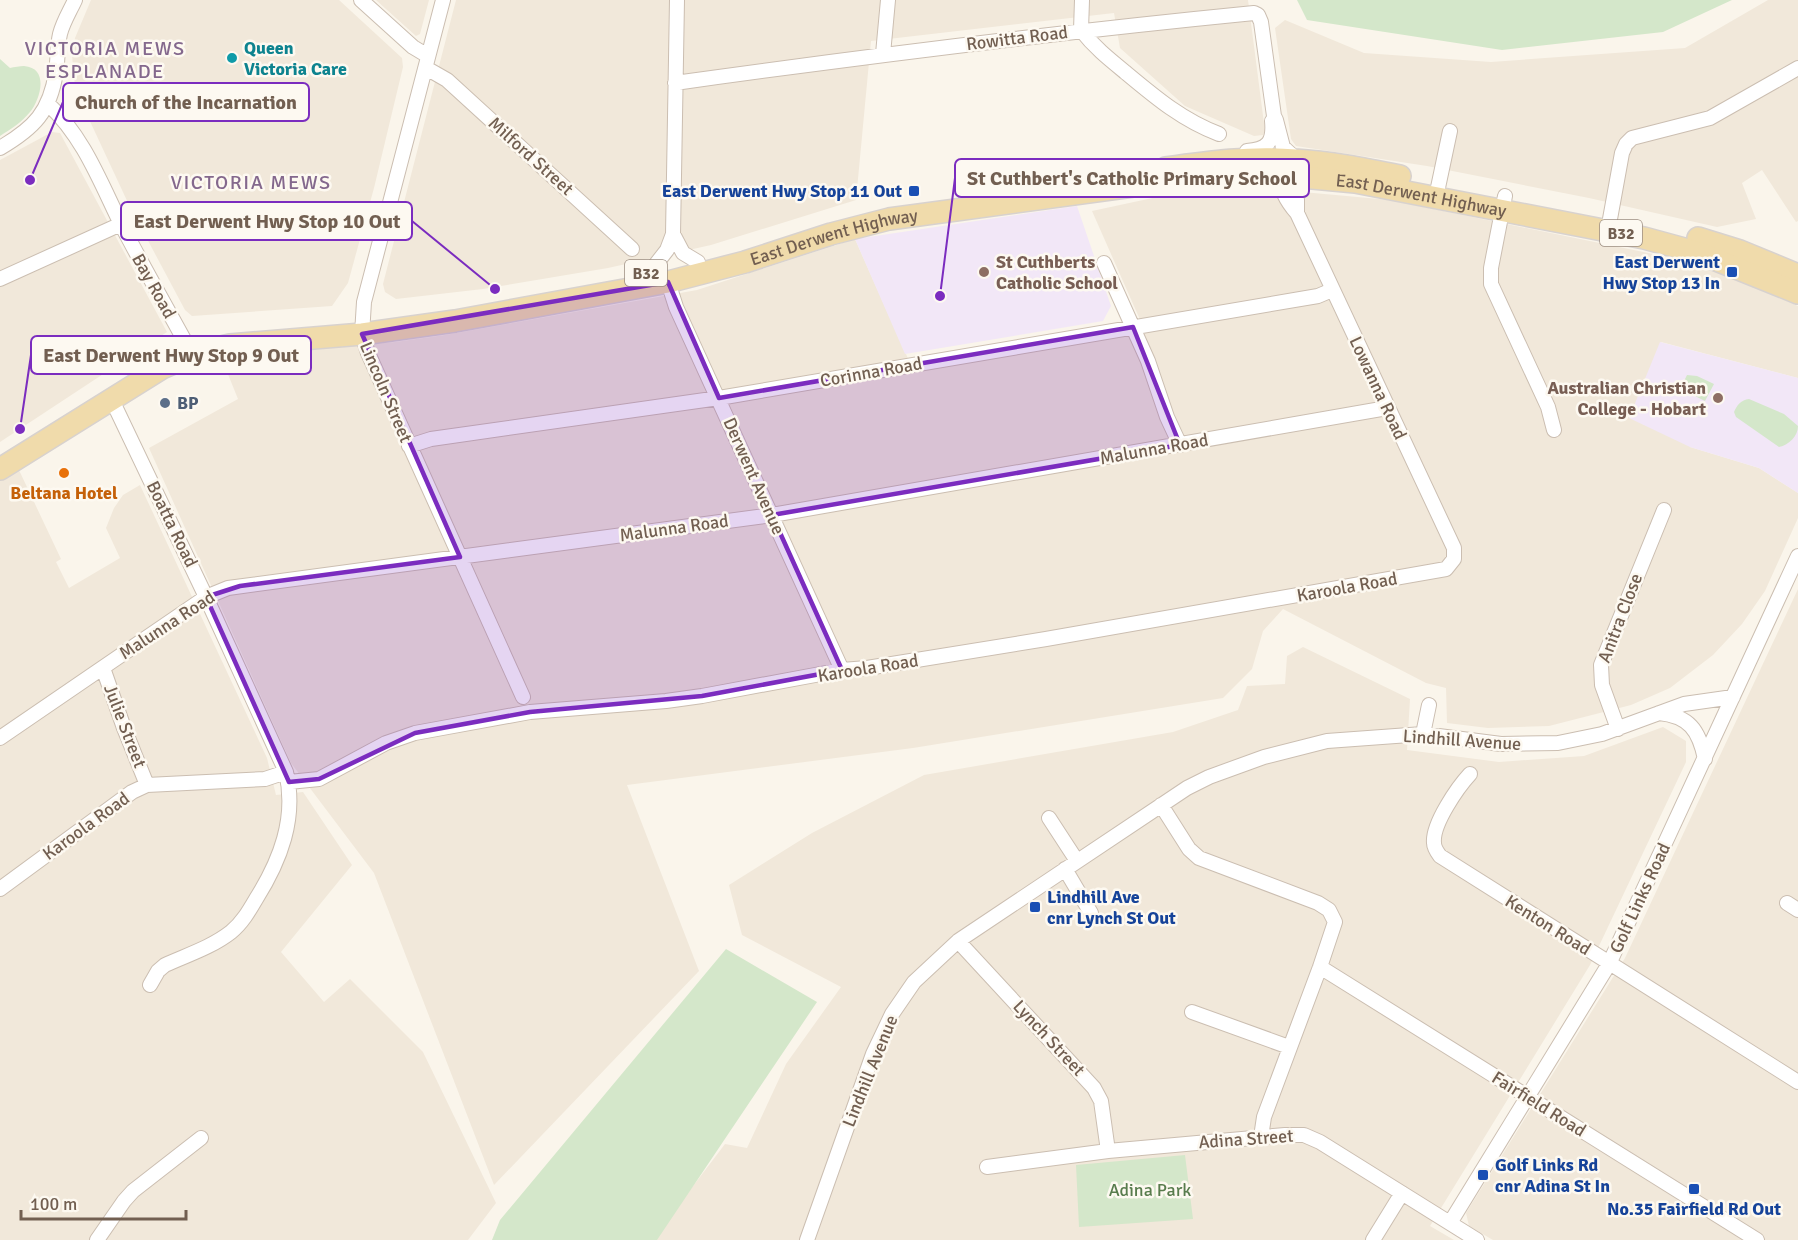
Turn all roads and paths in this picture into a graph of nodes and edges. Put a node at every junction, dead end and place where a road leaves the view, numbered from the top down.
1 (75, 0) edge
2 (361, 0) edge
3 (443, 0) edge
4 (677, 0) edge
5 (888, 0) edge
6 (1082, 0) edge
7 (1081, 30) junction
8 (883, 54) junction
9 (427, 62) junction
10 (1798, 68) edge
11 (675, 83) junction
12 (48, 104) junction
13 (1274, 116) junction
14 (1450, 131) dead end
15 (1219, 134) dead end
16 (0, 148) edge
17 (1216, 162) junction
18 (1287, 168) junction
19 (1438, 190) junction
20 (1504, 203) junction
21 (1609, 223) junction
22 (121, 224) junction
23 (673, 234) junction
24 (632, 249) dead end
25 (698, 262) junction
26 (1104, 262) dead end
27 (649, 273) junction
28 (1798, 275) edge
29 (0, 279) edge
30 (668, 282) junction
31 (1332, 290) junction
32 (1798, 293) edge
33 (1133, 327) junction
34 (362, 328) junction
35 (187, 345) junction
36 (111, 398) junction
37 (719, 398) junction
38 (1387, 408) junction
39 (1554, 430) dead end
40 (1180, 445) junction
41 (409, 446) junction
42 (0, 456) edge
43 (0, 469) edge
44 (1664, 510) dead end
45 (772, 515) junction
46 (1798, 556) edge
47 (460, 557) junction
48 (1452, 563) joint
49 (1794, 575) edge
50 (206, 597) junction
51 (103, 668) junction
52 (842, 670) junction
53 (523, 697) dead end
54 (1733, 698) junction
55 (1429, 705) dead end
56 (1657, 713) junction
57 (1618, 729) junction
58 (1423, 734) junction
59 (0, 738) edge
60 (1705, 759) junction
61 (1470, 774) dead end
62 (287, 778) junction
63 (147, 785) junction
64 (1161, 805) junction
65 (1049, 818) dead end
66 (1071, 865) junction
67 (0, 889) edge
68 (1091, 913) dead end
69 (958, 941) junction
70 (1609, 964) junction
71 (1320, 967) junction
72 (150, 985) dead end
73 (1192, 1012) dead end
74 (1290, 1047) junction
75 (1798, 1082) edge
76 (1528, 1097) junction
77 (1261, 1137) junction
78 (201, 1138) dead end
79 (1108, 1151) junction
80 (987, 1167) dead end
81 (1402, 1193) junction
82 (1450, 1223) junction
83 (97, 1240) edge
84 (807, 1240) edge
85 (1372, 1240) edge
86 (1478, 1240) edge
87 (1757, 1240) edge

1 - 12 street
2 - 9 street, Milford Street
3 - 9 street, Lincoln Street
4 - 11 street
5 - 8 street
6 - 7 street
7 - 8 street, Rowitta Road
7 - 13 street, Rowitta Road
7 - 15 street
8 - 11 street, Rowitta Road
9 - 24 street, Milford Street
9 - 34 street, Lincoln Street
10 - 21 street
11 - 23 street
12 - 16 street
12 - 22 street, Bay Road
13 - 17 street, Rowitta Road
13 - 18 street, Rowitta Road
14 - 19 street
17 - 18 main road, East Derwent Highway / B32
17 - 25 main road, East Derwent Highway / B32
18 - 19 main road, East Derwent Highway / B32
18 - 30 main road, East Derwent Highway / B32
18 - 31 street, Lowanna Road
19 - 20 main road, East Derwent Highway / B32
20 - 21 main road, East Derwent Highway / B32
20 - 39 street
21 - 28 main road, East Derwent Highway / B32
21 - 32 main road, East Derwent Highway / B32
22 - 29 street
22 - 35 street, Bay Road
23 - 25 street
23 - 27 street
25 - 27 main road, East Derwent Highway / B32
26 - 33 street
27 - 34 main road, East Derwent Highway / B32
30 - 34 main road, East Derwent Highway / B32
30 - 37 street, Derwent Avenue
31 - 33 street, Corinna Road
31 - 38 street, Lowanna Road
33 - 37 street, Corinna Road
33 - 40 street
34 - 35 main road, East Derwent Highway / B32
34 - 36 main road, East Derwent Highway / B32
34 - 41 street, Lincoln Street
35 - 42 main road, East Derwent Highway / B32
36 - 43 main road, East Derwent Highway / B32
36 - 50 street, Boatta Road
37 - 41 street, Corinna Road
37 - 45 street, Derwent Avenue
38 - 40 street, Malunna Road
38 - 48 street, Lowanna Road
40 - 45 street, Malunna Road
41 - 47 street, Lincoln Street
44 - 57 street, Anitra Close
45 - 47 street, Malunna Road
45 - 52 street, Derwent Avenue
46 - 49 street, Golf Links Road
47 - 50 street, Malunna Road
47 - 53 street, Lincoln Street
48 - 52 street, Karoola Road
49 - 54 street, Golf Links Road
50 - 51 street, Malunna Road
50 - 62 street, Boatta Road
51 - 59 street, Malunna Road
51 - 63 street, Julie Street
52 - 62 street, Karoola Road
54 - 56 street, Lindhill Avenue
54 - 60 street, Golf Links Road
55 - 58 street
56 - 57 street, Lindhill Avenue
56 - 60 street
57 - 58 street, Lindhill Avenue
58 - 64 street, Lindhill Avenue
60 - 70 street, Golf Links Road
61 - 70 street, Kenton Road
62 - 63 street, Karoola Road
62 - 72 street
63 - 67 street, Karoola Road
64 - 66 street, Lindhill Avenue
64 - 71 street
65 - 66 street
66 - 68 street
66 - 69 street, Lindhill Avenue
69 - 79 street, Lynch Street
69 - 84 street, Lindhill Avenue
70 - 75 street, Kenton Road
70 - 76 street, Golf Links Road
71 - 74 street
71 - 76 street, Fairfield Road
73 - 74 street
74 - 77 street
76 - 82 street, Golf Links Road
76 - 87 street, Fairfield Road
77 - 79 street, Adina Street
77 - 81 street, Adina Street
78 - 83 street
79 - 80 street, Adina Street
81 - 82 street, Adina Street
81 - 85 street
82 - 86 street, Adina Street

